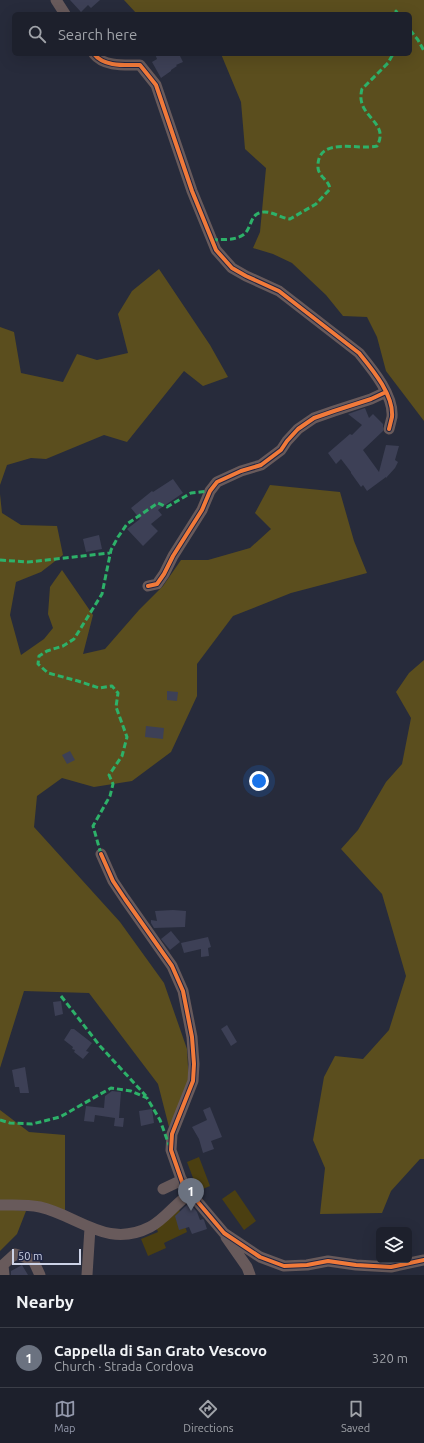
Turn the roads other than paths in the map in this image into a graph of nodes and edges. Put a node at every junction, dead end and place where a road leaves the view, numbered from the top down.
1 (56, 0) edge
2 (65, 12) edge
3 (95, 56) edge
4 (386, 392) junction
5 (389, 429) dead end
6 (148, 586) dead end
7 (101, 854) dead end
8 (182, 1180) junction
9 (163, 1189) dead end
10 (187, 1196) junction
11 (0, 1205) edge
12 (90, 1228) junction
13 (224, 1233) junction
14 (424, 1260) edge
15 (4, 1275) edge
16 (40, 1275) edge
17 (87, 1275) edge
18 (250, 1275) edge

1 - 2 street
3 - 4 street
4 - 5 street
4 - 6 street
7 - 8 street
8 - 9 street
8 - 10 street
10 - 12 street
10 - 13 street
11 - 12 street
12 - 17 street
13 - 14 street
13 - 18 street
15 - 16 street

